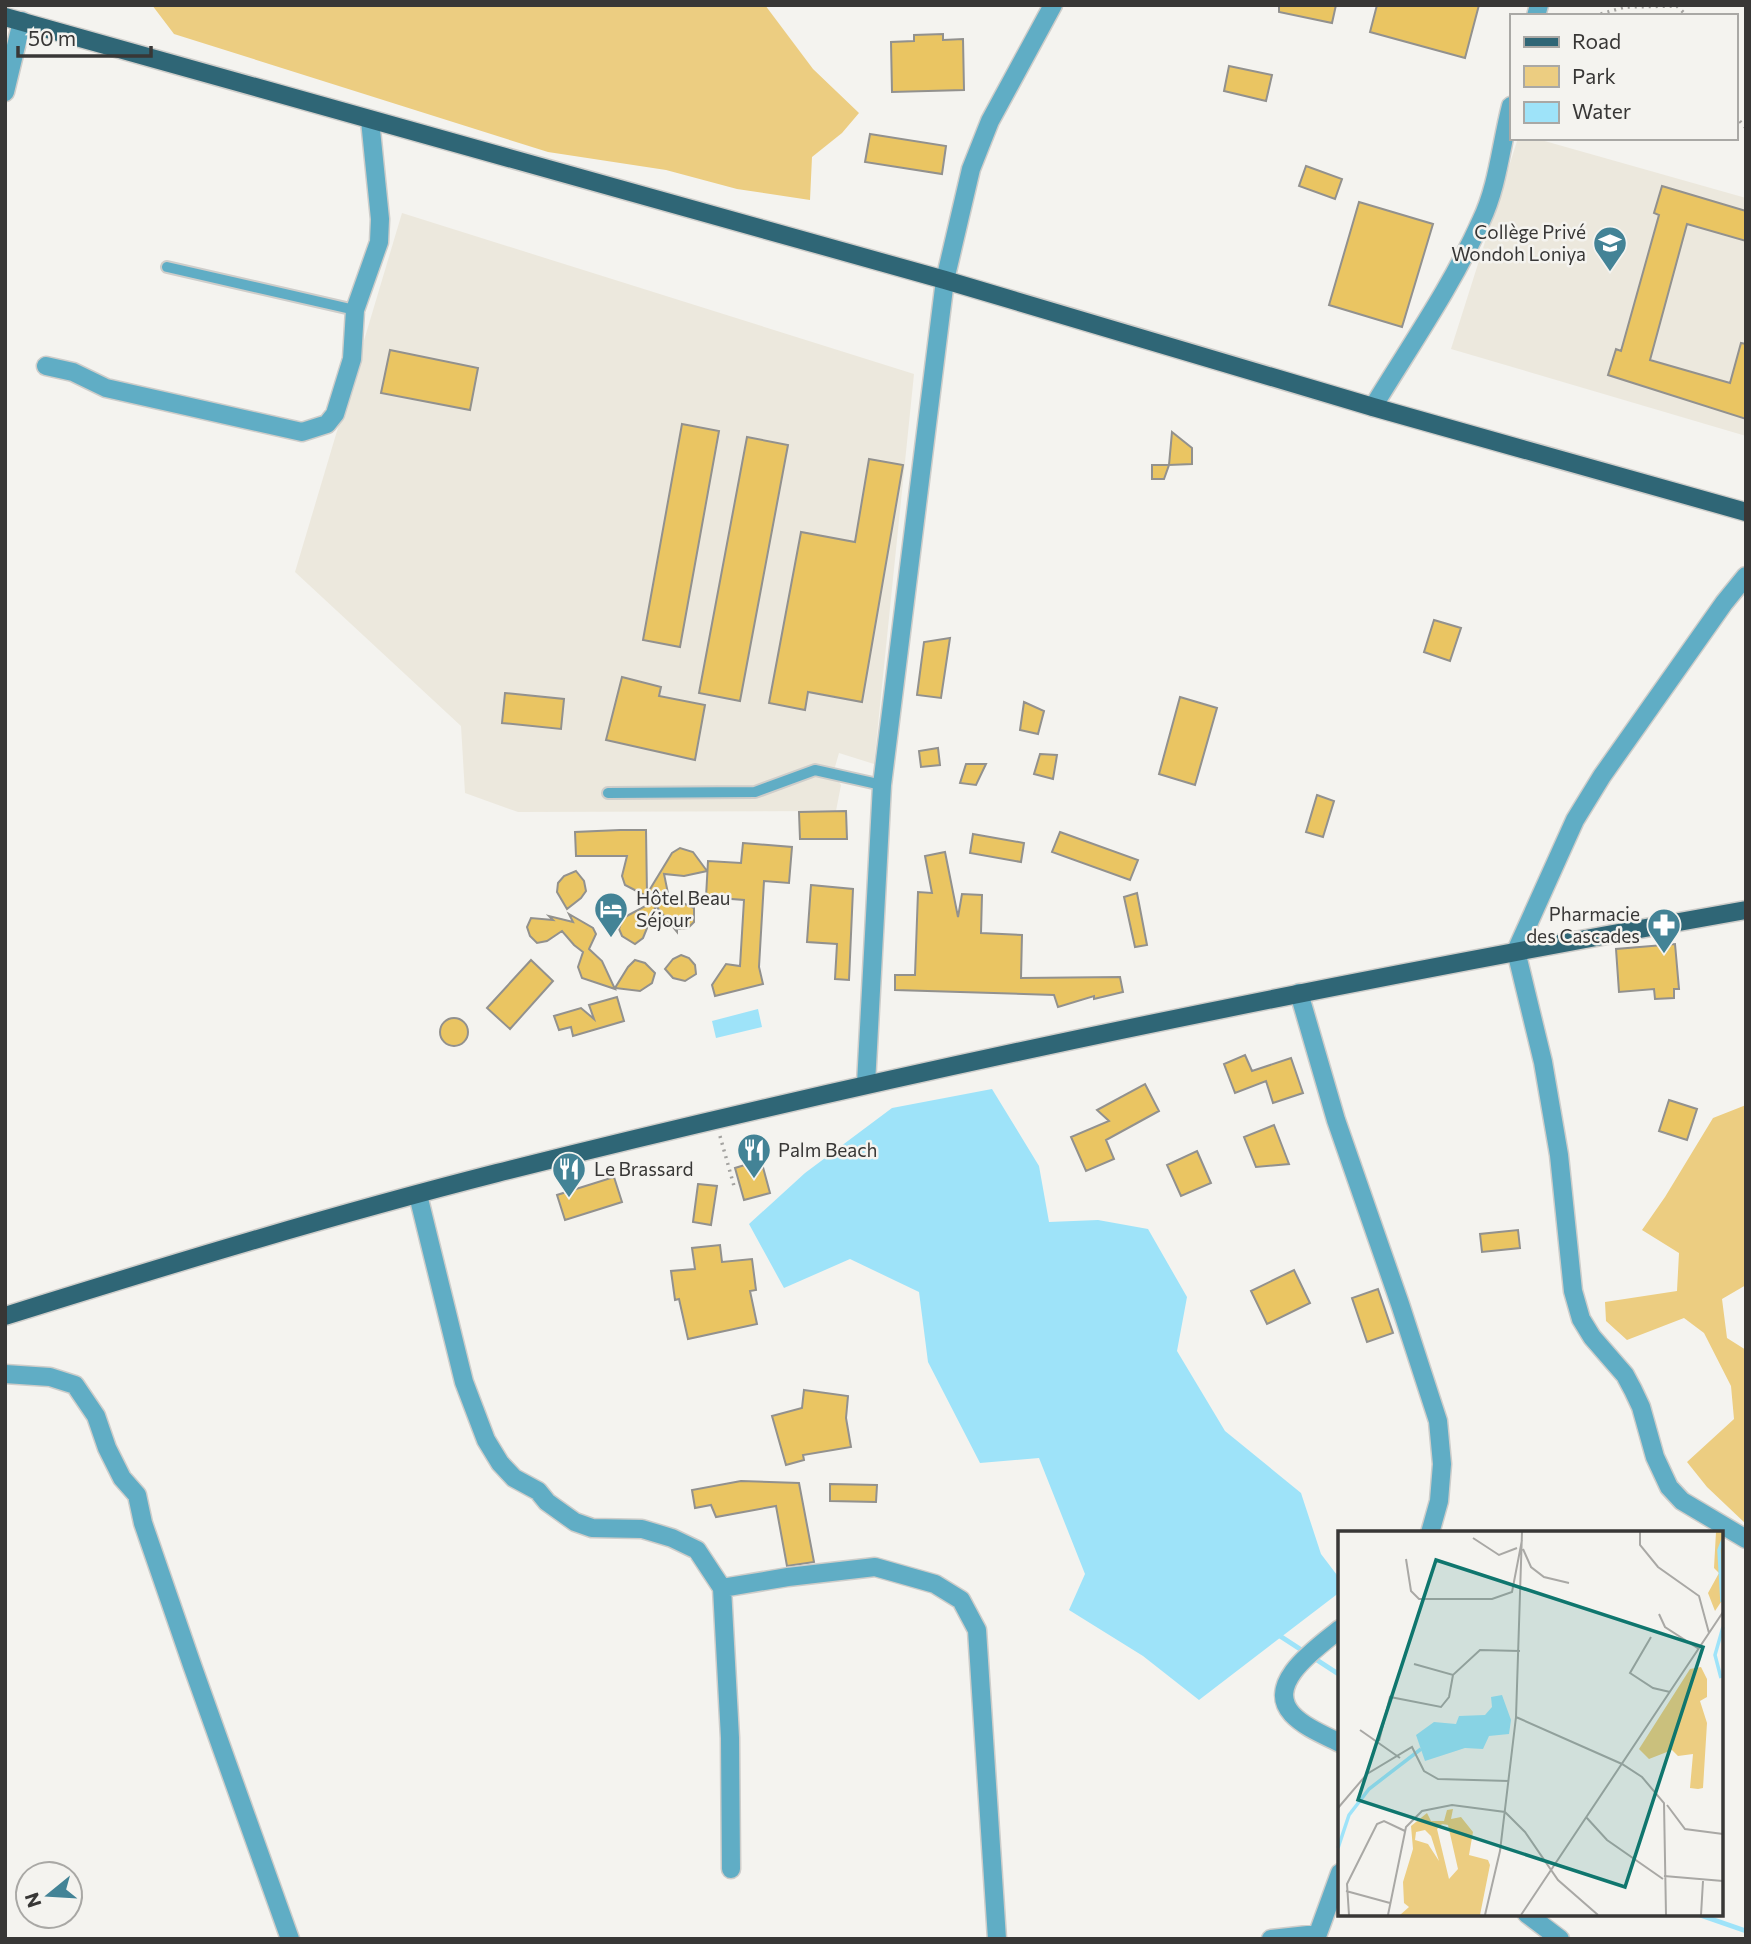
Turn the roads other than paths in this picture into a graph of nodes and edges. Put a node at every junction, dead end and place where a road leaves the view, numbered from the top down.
1 (1053, 5) edge
2 (14, 19) edge
3 (5, 92) edge
4 (1510, 110) edge
5 (370, 120) junction
6 (167, 267) dead end
7 (945, 280) junction
8 (355, 310) junction
9 (46, 366) dead end
10 (1373, 407) junction
11 (1746, 512) edge
12 (1746, 576) edge
13 (882, 785) junction
14 (608, 793) dead end
15 (1746, 910) edge
16 (1516, 951) junction
17 (1300, 993) junction
18 (866, 1084) junction
19 (418, 1195) junction
20 (5, 1315) edge
21 (5, 1374) edge
22 (1431, 1531) edge
23 (1746, 1539) edge
24 (722, 1588) junction
25 (1338, 1631) edge
26 (1338, 1742) edge
27 (731, 1869) dead end
28 (1338, 1878) edge
29 (1530, 1916) edge
30 (1316, 1937) edge
31 (290, 1939) edge
32 (997, 1939) edge
33 (1270, 1939) edge
34 (1560, 1939) edge

1 - 7 street
2 - 3 street
2 - 5 main road
4 - 10 street
5 - 7 main road
5 - 8 street
6 - 8 lane
7 - 10 main road
7 - 13 street
8 - 9 street
10 - 11 main road
12 - 16 street
13 - 14 lane
13 - 18 street
15 - 16 main road
16 - 17 main road
16 - 23 street
17 - 18 main road
17 - 22 street
18 - 19 main road
19 - 20 main road
19 - 24 street
21 - 31 street
24 - 27 street
24 - 32 street
25 - 26 street
28 - 30 street
29 - 34 street
30 - 33 street

